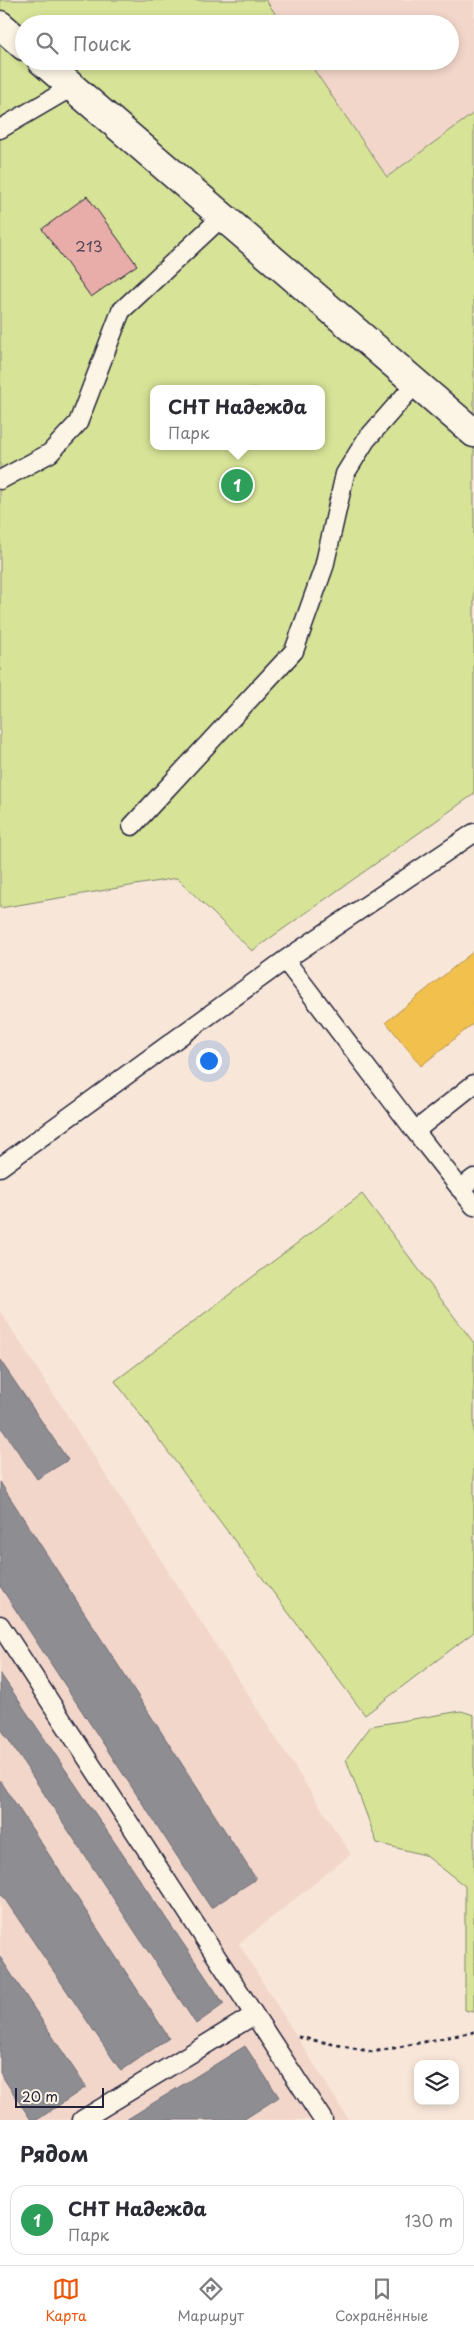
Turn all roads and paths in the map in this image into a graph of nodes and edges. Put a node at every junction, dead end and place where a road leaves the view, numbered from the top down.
1 (0, 25) edge
2 (15, 38) edge
3 (52, 70) edge
4 (72, 87) junction
5 (0, 129) edge
6 (223, 216) junction
7 (416, 383) junction
8 (474, 433) edge
9 (0, 480) edge
10 (132, 826) dead end
11 (474, 833) edge
12 (285, 960) junction
13 (474, 1084) edge
14 (415, 1131) junction
15 (0, 1167) edge
16 (467, 1183) edge
17 (474, 1206) edge
18 (0, 1625) edge
19 (254, 2015) junction
20 (264, 2030) junction
21 (474, 2032) edge
22 (82, 2120) edge
23 (323, 2120) edge

1 - 2 street
3 - 4 street
4 - 5 lane
4 - 6 street
6 - 7 street
6 - 9 lane
7 - 8 street
7 - 10 lane
11 - 12 lane
12 - 14 lane
12 - 15 lane
13 - 14 lane
14 - 16 lane
16 - 17 lane
18 - 19 lane
19 - 20 lane
19 - 22 lane
20 - 21 path
20 - 23 lane

